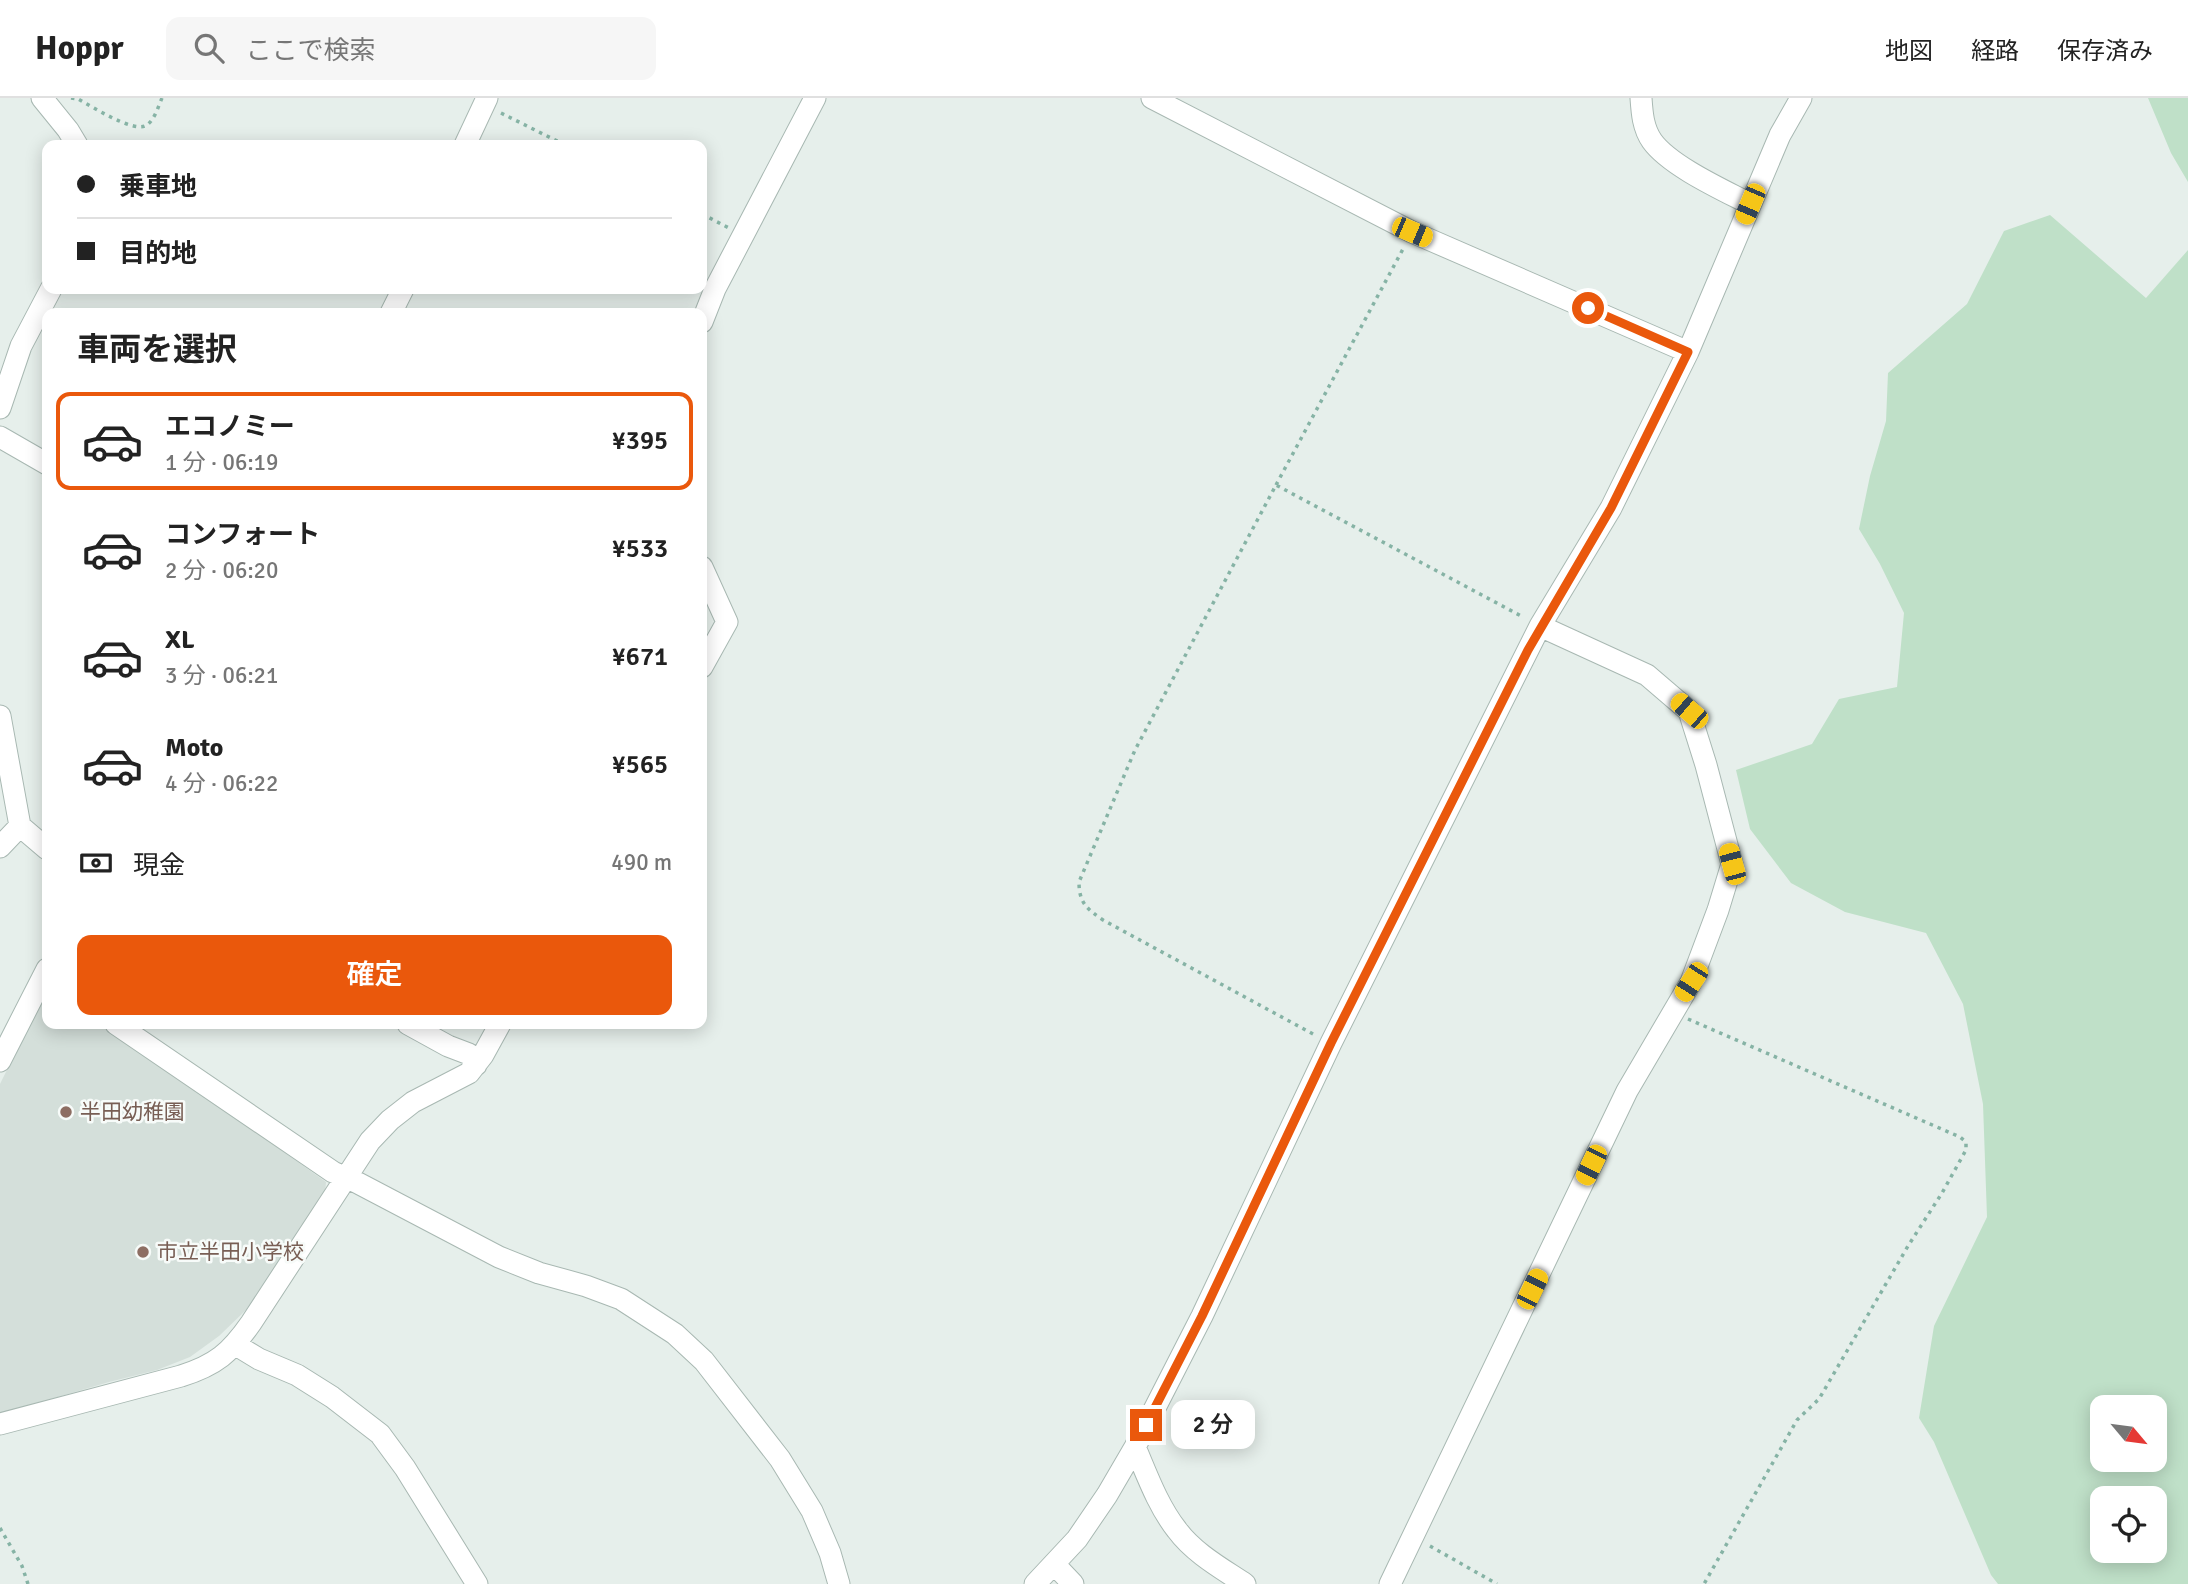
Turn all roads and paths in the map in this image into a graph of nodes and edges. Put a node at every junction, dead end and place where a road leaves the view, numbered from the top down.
1 (42, 98) edge
2 (71, 98) edge
3 (162, 98) edge
4 (815, 98) edge
5 (1152, 98) edge
6 (1642, 98) edge
7 (1801, 98) edge
8 (486, 101) edge
9 (74, 140) edge
10 (467, 140) edge
11 (556, 140) edge
12 (1750, 204) junction
13 (707, 217) edge
14 (1412, 232) junction
15 (743, 235) junction
16 (48, 294) edge
17 (707, 309) edge
18 (1688, 352) junction
19 (0, 408) edge
20 (0, 437) edge
21 (42, 461) edge
22 (1276, 485) junction
23 (707, 578) edge
24 (1540, 626) junction
25 (707, 658) edge
26 (0, 716) edge
27 (20, 826) junction
28 (42, 845) edge
29 (0, 847) edge
30 (42, 982) edge
31 (1672, 1012) junction
32 (123, 1029) edge
33 (417, 1029) edge
34 (497, 1029) edge
35 (1331, 1043) junction
36 (0, 1061) edge
37 (476, 1065) junction
38 (346, 1178) junction
39 (236, 1345) junction
40 (0, 1424) edge
41 (1135, 1447) junction
42 (0, 1528) edge
43 (1413, 1536) junction
44 (1055, 1564) junction
45 (835, 1583) edge
46 (28, 1584) edge
47 (477, 1584) edge
48 (1035, 1584) edge
49 (1073, 1584) edge
50 (1245, 1584) edge
51 (1390, 1584) edge
52 (1497, 1584) edge
53 (1704, 1584) edge

1 - 9 street
2 - 3 path
4 - 15 street
5 - 14 street
6 - 12 street
7 - 12 street
8 - 10 street
8 - 11 path
12 - 18 street
13 - 15 path
14 - 18 street
14 - 22 path
15 - 17 street
16 - 19 street
18 - 24 street
20 - 21 street
22 - 24 path
22 - 35 path
23 - 25 street
24 - 31 street
24 - 35 street
26 - 27 street
27 - 28 street
27 - 29 street
30 - 36 street
31 - 43 street
31 - 53 path
32 - 38 street
33 - 37 street
34 - 37 street
35 - 41 street
37 - 38 street
38 - 39 street
38 - 45 street
39 - 40 street
39 - 47 street
41 - 44 street
41 - 50 street
42 - 46 path
43 - 51 street
43 - 52 path
44 - 48 street
44 - 49 street

